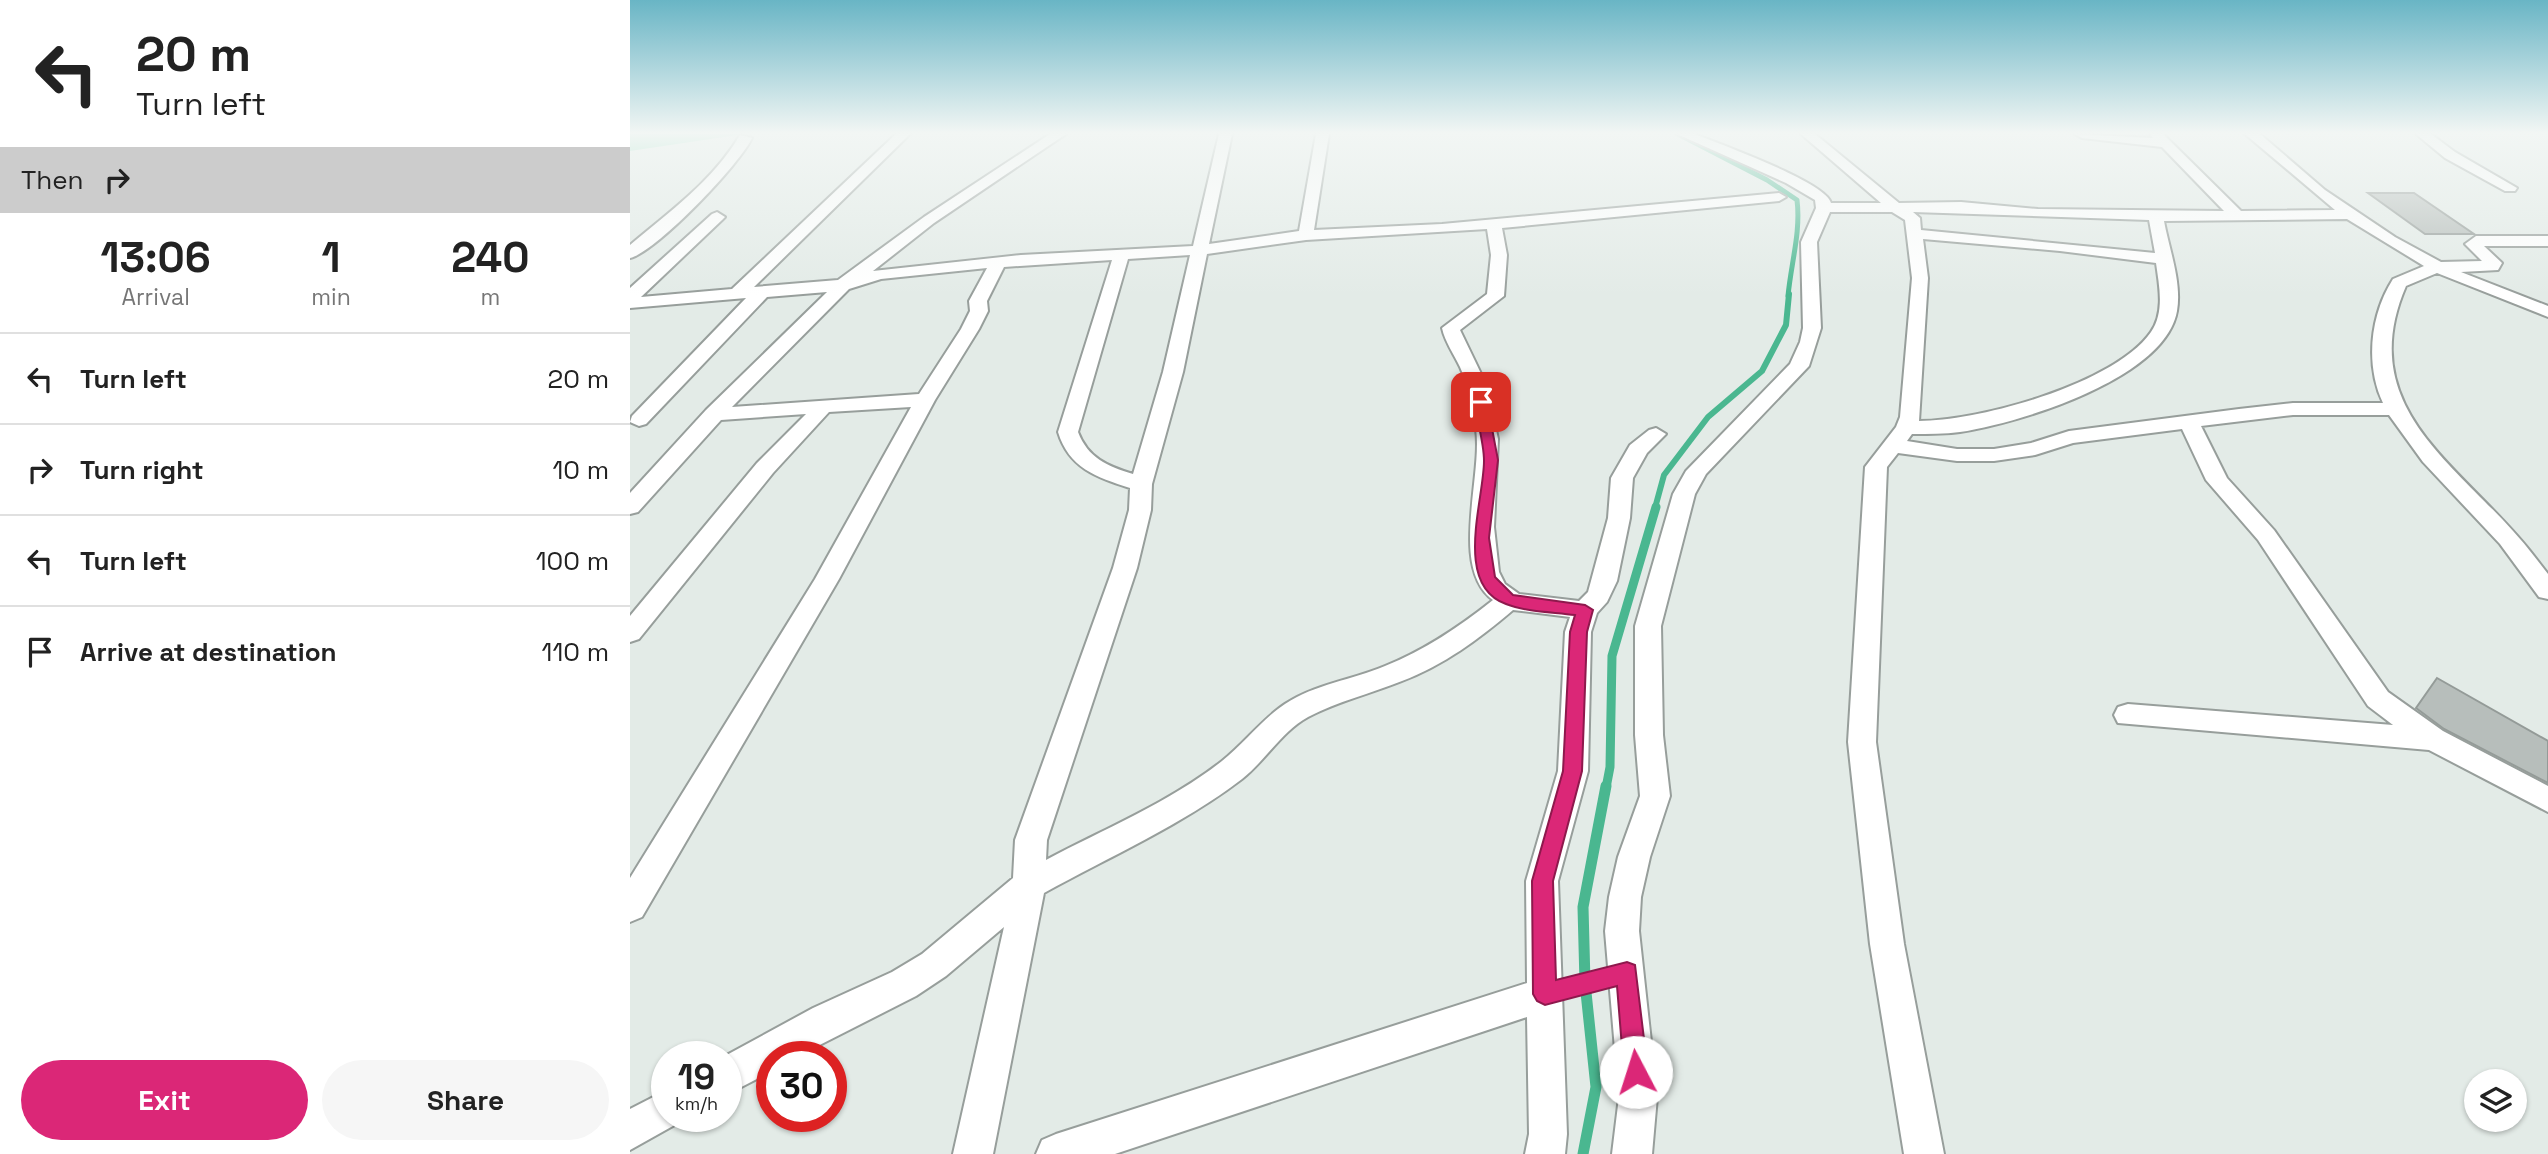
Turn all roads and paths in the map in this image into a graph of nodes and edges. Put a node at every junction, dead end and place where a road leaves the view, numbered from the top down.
1 (705, 188) edge
2 (847, 188) edge
3 (978, 188) edge
4 (1212, 188) edge
5 (1312, 188) edge
6 (1807, 188) edge
7 (1872, 188) edge
8 (2210, 188) edge
9 (2311, 188) edge
10 (1779, 197) dead end
11 (1895, 207) junction
12 (1824, 208) junction
13 (2236, 215) junction
14 (2346, 215) junction
15 (2156, 216) junction
16 (717, 217) dead end
17 (1494, 224) junction
18 (1914, 234) junction
19 (1306, 235) junction
20 (2548, 241) edge
21 (1199, 250) junction
22 (630, 253) edge
23 (1121, 256) junction
24 (2163, 259) junction
25 (998, 265) junction
26 (2437, 267) junction
27 (844, 285) junction
28 (762, 292) junction
29 (736, 295) junction
30 (630, 301) edge
31 (2548, 312) edge
32 (925, 401) junction
33 (2397, 409) junction
34 (821, 410) junction
35 (713, 414) junction
36 (639, 420) dead end
37 (2189, 422) junction
38 (1656, 434) dead end
39 (1898, 437) junction
40 (1141, 484) junction
41 (630, 507) edge
42 (2548, 591) edge
43 (1509, 600) junction
44 (1585, 610) junction
45 (630, 633) edge
46 (2128, 715) dead end
47 (2433, 739) junction
48 (2548, 800) edge
49 (1029, 885) junction
50 (630, 907) edge
51 (1627, 973) junction
52 (1545, 994) junction
53 (742, 1067) edge
54 (651, 1119) edge
55 (630, 1131) edge
56 (973, 1154) edge
57 (1056, 1154) edge
58 (1545, 1154) edge
59 (1632, 1154) edge
60 (1924, 1154) edge

1 - 22 street
2 - 29 street
3 - 27 street
4 - 21 street
5 - 19 street
6 - 12 street
7 - 11 street
8 - 13 street
9 - 14 street
10 - 17 street
11 - 12 street
11 - 15 street
11 - 18 street
12 - 51 street
13 - 14 street
13 - 15 street
14 - 26 street
15 - 24 street
16 - 30 street
17 - 19 street
17 - 43 street
18 - 24 street
18 - 39 street
19 - 21 street
20 - 26 street
21 - 23 street
21 - 40 street
23 - 25 street
23 - 40 street
24 - 39 street
25 - 27 street
25 - 32 street
26 - 31 street
26 - 33 street
27 - 28 street
27 - 35 street
28 - 29 street
28 - 36 street
29 - 30 street
32 - 34 street
32 - 50 street
33 - 37 street
33 - 42 street
34 - 35 street
34 - 45 street
35 - 41 street
37 - 39 street
37 - 47 street
38 - 44 street
39 - 60 street
40 - 49 street
43 - 44 street
43 - 49 street
44 - 52 street
46 - 47 street
47 - 48 street
49 - 53 street
49 - 56 street
51 - 52 lane
51 - 59 street
52 - 57 street
52 - 58 street
54 - 55 street

